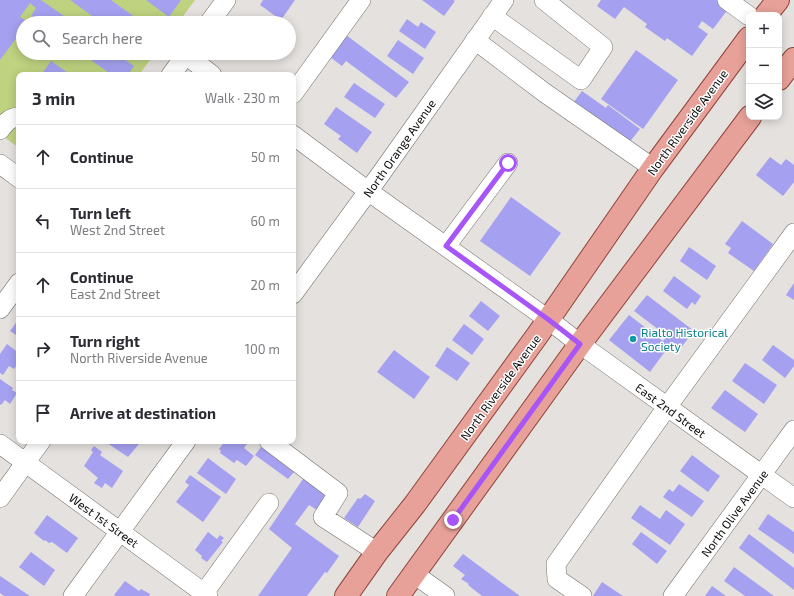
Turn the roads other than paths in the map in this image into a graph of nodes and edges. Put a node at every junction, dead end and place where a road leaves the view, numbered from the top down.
1 (226, 0) edge
2 (361, 0) edge
3 (504, 0) edge
4 (544, 0) edge
5 (727, 0) edge
6 (778, 0) edge
7 (768, 12) edge
8 (746, 14) edge
9 (214, 16) edge
10 (492, 16) junction
11 (475, 40) junction
12 (746, 42) edge
13 (794, 59) edge
14 (182, 60) edge
15 (193, 60) edge
16 (173, 72) edge
17 (208, 72) edge
18 (782, 75) edge
19 (296, 90) edge
20 (16, 117) edge
21 (748, 120) edge
22 (0, 130) edge
23 (296, 137) edge
24 (508, 163) dead end
25 (0, 164) edge
26 (653, 168) junction
27 (16, 176) edge
28 (368, 191) junction
29 (794, 233) edge
30 (446, 246) junction
31 (16, 287) edge
32 (296, 290) edge
33 (0, 309) edge
34 (549, 320) junction
35 (580, 344) junction
36 (667, 408) junction
37 (794, 430) edge
38 (0, 444) edge
39 (39, 444) edge
40 (184, 444) edge
41 (273, 444) edge
42 (25, 462) junction
43 (762, 475) junction
44 (0, 498) edge
45 (794, 498) edge
46 (269, 503) dead end
47 (120, 531) junction
48 (377, 552) junction
49 (414, 574) junction
50 (206, 595) edge
51 (73, 596) edge
52 (346, 596) edge
53 (398, 596) edge
54 (445, 596) edge
55 (582, 596) edge
56 (673, 596) edge

1 - 9 street
2 - 19 street
3 - 10 street, North Orange Avenue
4 - 10 street
5 - 8 street
6 - 7 main road
10 - 11 street, North Orange Avenue
11 - 26 street
11 - 28 street, North Orange Avenue
12 - 26 main road, North Riverside Avenue
13 - 18 main road
14 - 16 street
15 - 17 street
20 - 22 street
21 - 35 main road
23 - 28 street, East 2nd Street
24 - 30 street
25 - 27 street
26 - 34 main road, North Riverside Avenue
28 - 30 street, East 2nd Street
28 - 32 street, North Orange Avenue
29 - 36 street
30 - 34 street, East 2nd Street
31 - 33 street
34 - 35 street, East 2nd Street
34 - 48 main road, North Riverside Avenue
35 - 36 street, East 2nd Street
35 - 49 main road
36 - 43 street, East 2nd Street
36 - 55 street
37 - 43 street, North Olive Avenue
38 - 42 street, West 1st Street
39 - 42 street
40 - 47 street
41 - 48 street
42 - 44 street
42 - 47 street, West 1st Street
43 - 45 street, East 2nd Street
43 - 56 street, North Olive Avenue
46 - 50 street
47 - 50 street, West 1st Street
47 - 51 street
48 - 52 main road, North Riverside Avenue
49 - 53 main road
49 - 54 street

